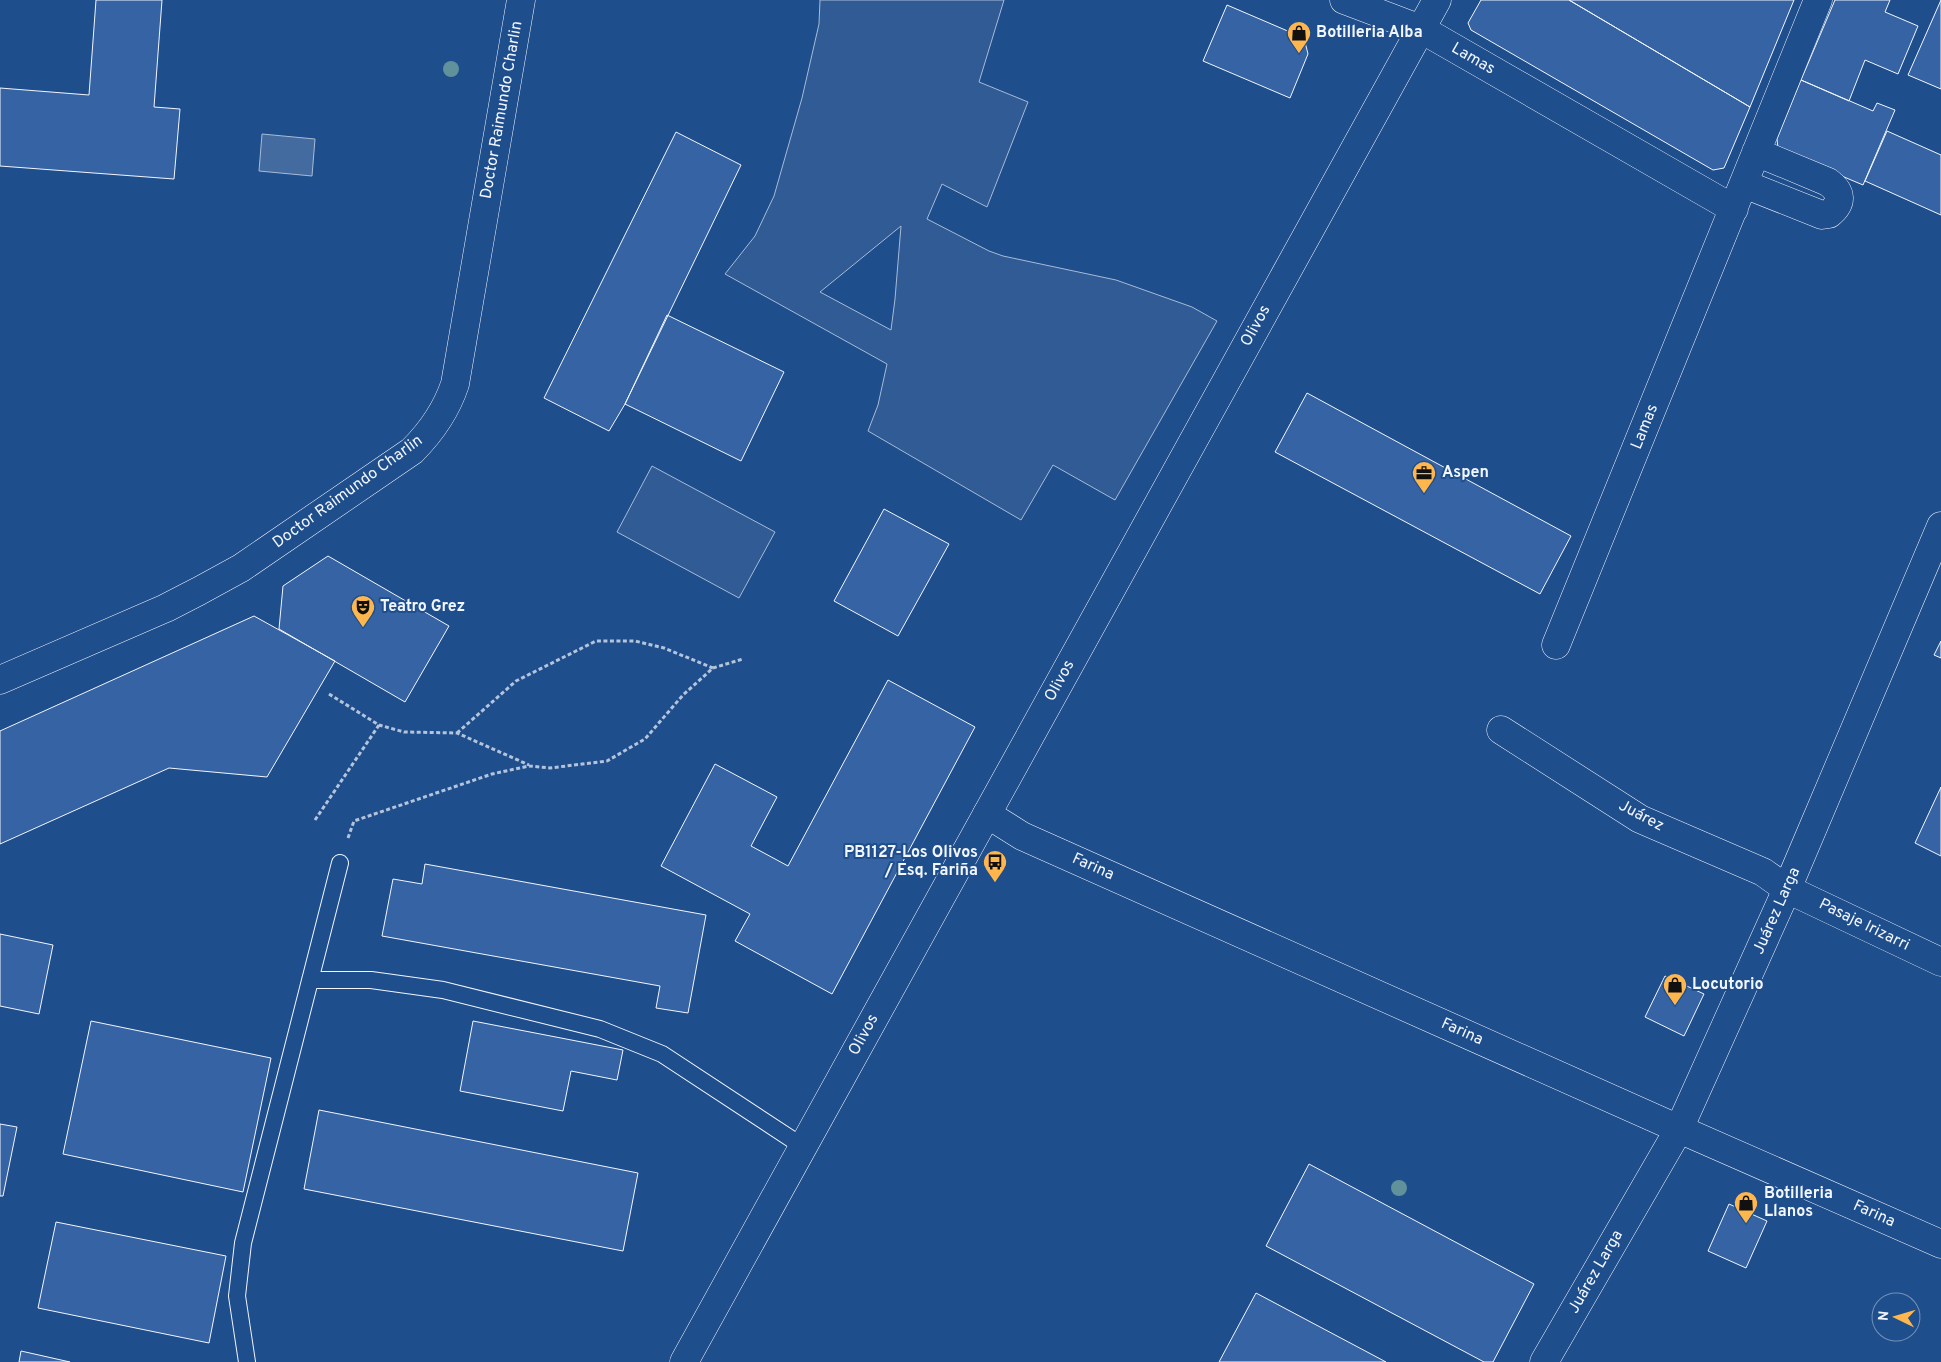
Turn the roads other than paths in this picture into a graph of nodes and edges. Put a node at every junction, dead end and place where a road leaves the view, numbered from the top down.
1 (521, 0) edge
2 (1344, 0) edge
3 (1437, 0) edge
4 (1818, 0) edge
5 (1421, 29) junction
6 (1756, 152) junction
7 (1744, 184) junction
8 (1734, 209) junction
9 (1941, 526) edge
10 (1556, 645) dead end
11 (0, 680) edge
12 (1501, 730) dead end
13 (987, 814) junction
14 (340, 863) dead end
15 (1787, 889) junction
16 (1941, 962) edge
17 (310, 980) junction
18 (1678, 1129) junction
19 (802, 1146) junction
20 (1941, 1244) edge
21 (248, 1362) edge
22 (684, 1362) edge
23 (1544, 1362) edge

1 - 11 street, Doctor Raimundo Charlin
2 - 5 street, Lamas
3 - 5 street, Olivos
4 - 6 street, Lamas
5 - 8 street, Lamas
5 - 13 street, Olivos
6 - 7 street, Lamas
6 - 7 street
7 - 8 street, Lamas
8 - 10 street, Lamas
9 - 15 street, Juárez Larga
12 - 15 street, Juárez
13 - 18 street, Farina
13 - 19 street, Olivos
14 - 17 lane
15 - 16 street, Pasaje Irizarri
15 - 18 street, Juárez Larga
17 - 19 lane
17 - 21 lane
18 - 20 street, Farina
18 - 23 street, Juárez Larga
19 - 22 street, Olivos

